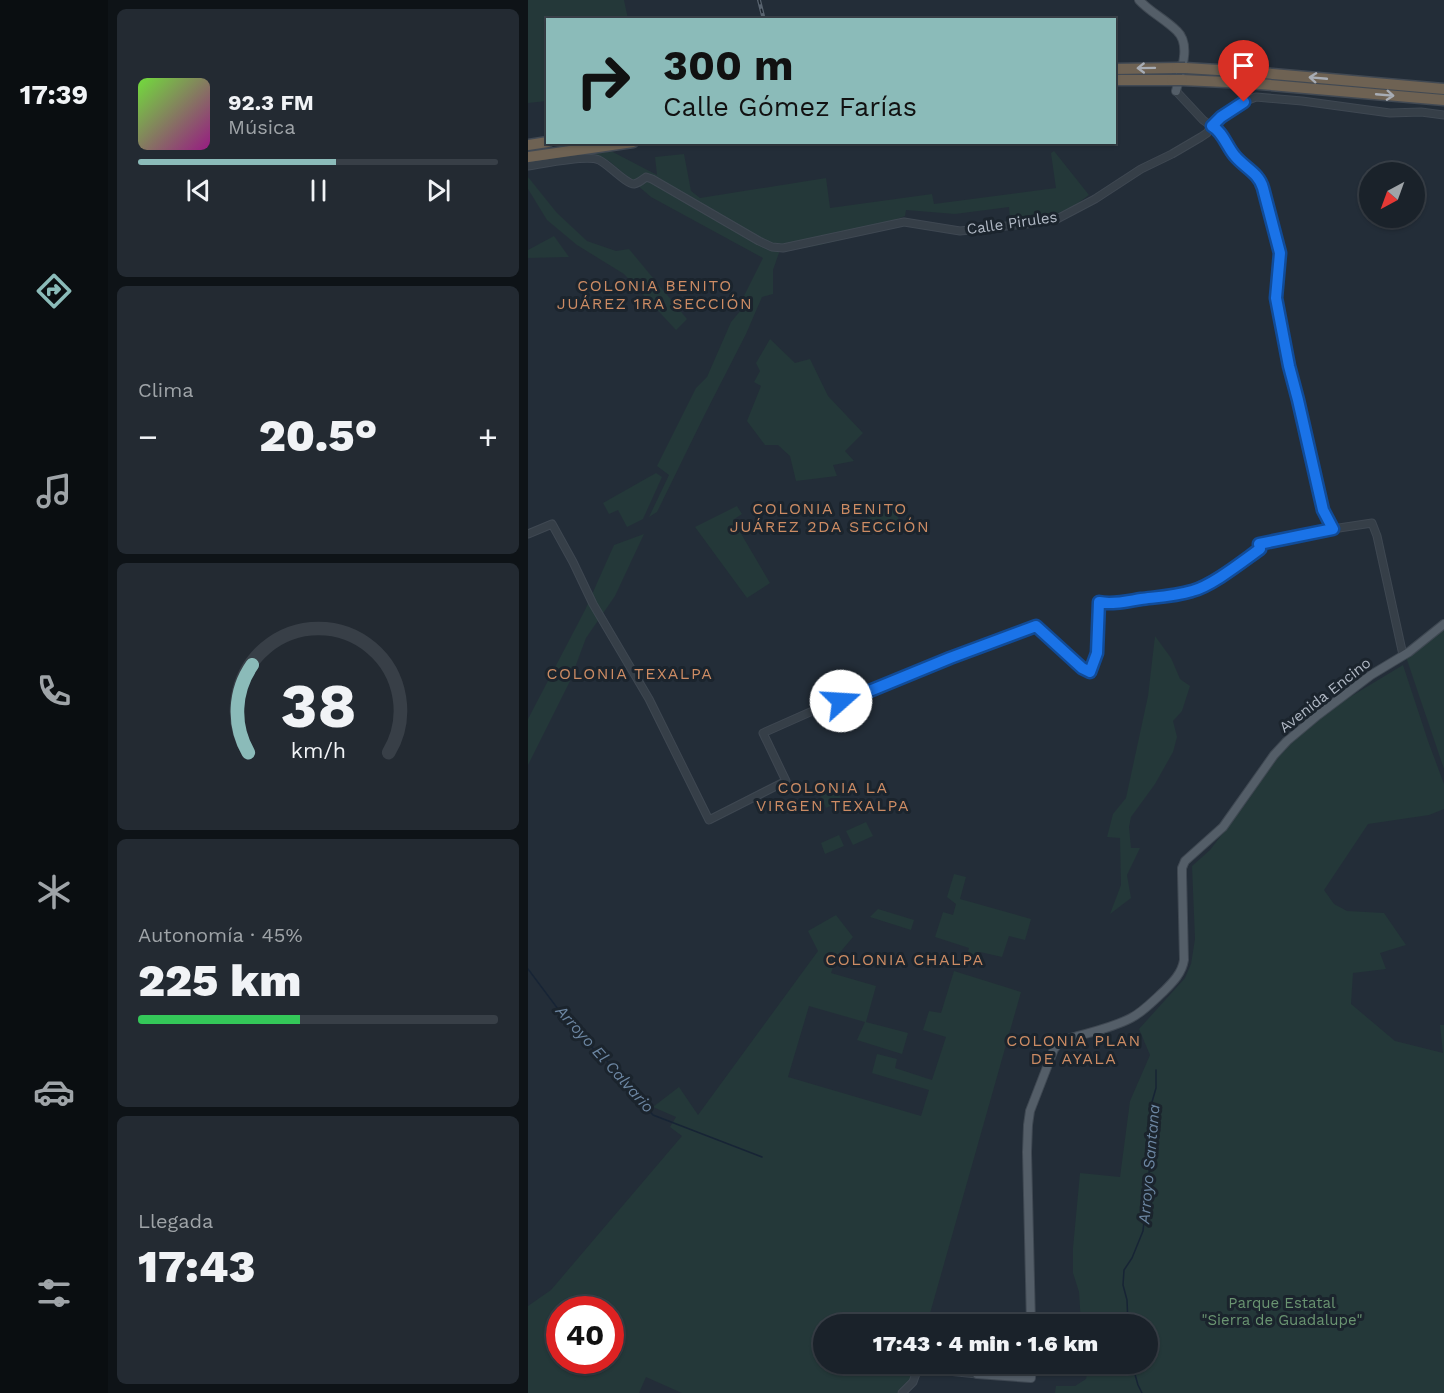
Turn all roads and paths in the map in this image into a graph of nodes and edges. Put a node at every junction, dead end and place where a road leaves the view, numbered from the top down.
1 (1139, 0) edge
2 (1116, 69) edge
3 (1116, 80) edge
4 (1444, 89) edge
5 (1176, 91) joint
6 (1444, 100) edge
7 (1444, 115) edge
8 (1212, 126) junction
9 (546, 142) edge
10 (619, 144) edge
11 (528, 145) edge
12 (528, 157) edge
13 (528, 166) edge
14 (1333, 529) junction
15 (528, 534) edge
16 (1444, 624) edge
17 (1403, 656) junction
18 (1031, 1314) edge
19 (916, 1374) edge
20 (977, 1374) edge
21 (1031, 1374) edge
22 (902, 1393) edge

1 - 5 main road
4 -> 2 highway
3 -> 6 highway
5 - 8 street
7 - 8 street, Calle Pirules
8 - 13 street, Calle Pirules
8 - 14 street
9 - 11 highway
10 - 12 highway
14 - 15 street
14 - 17 street
16 - 17 main road, Avenida Encino
17 - 18 main road, Avenida Encino
19 - 22 street
20 - 21 main road

